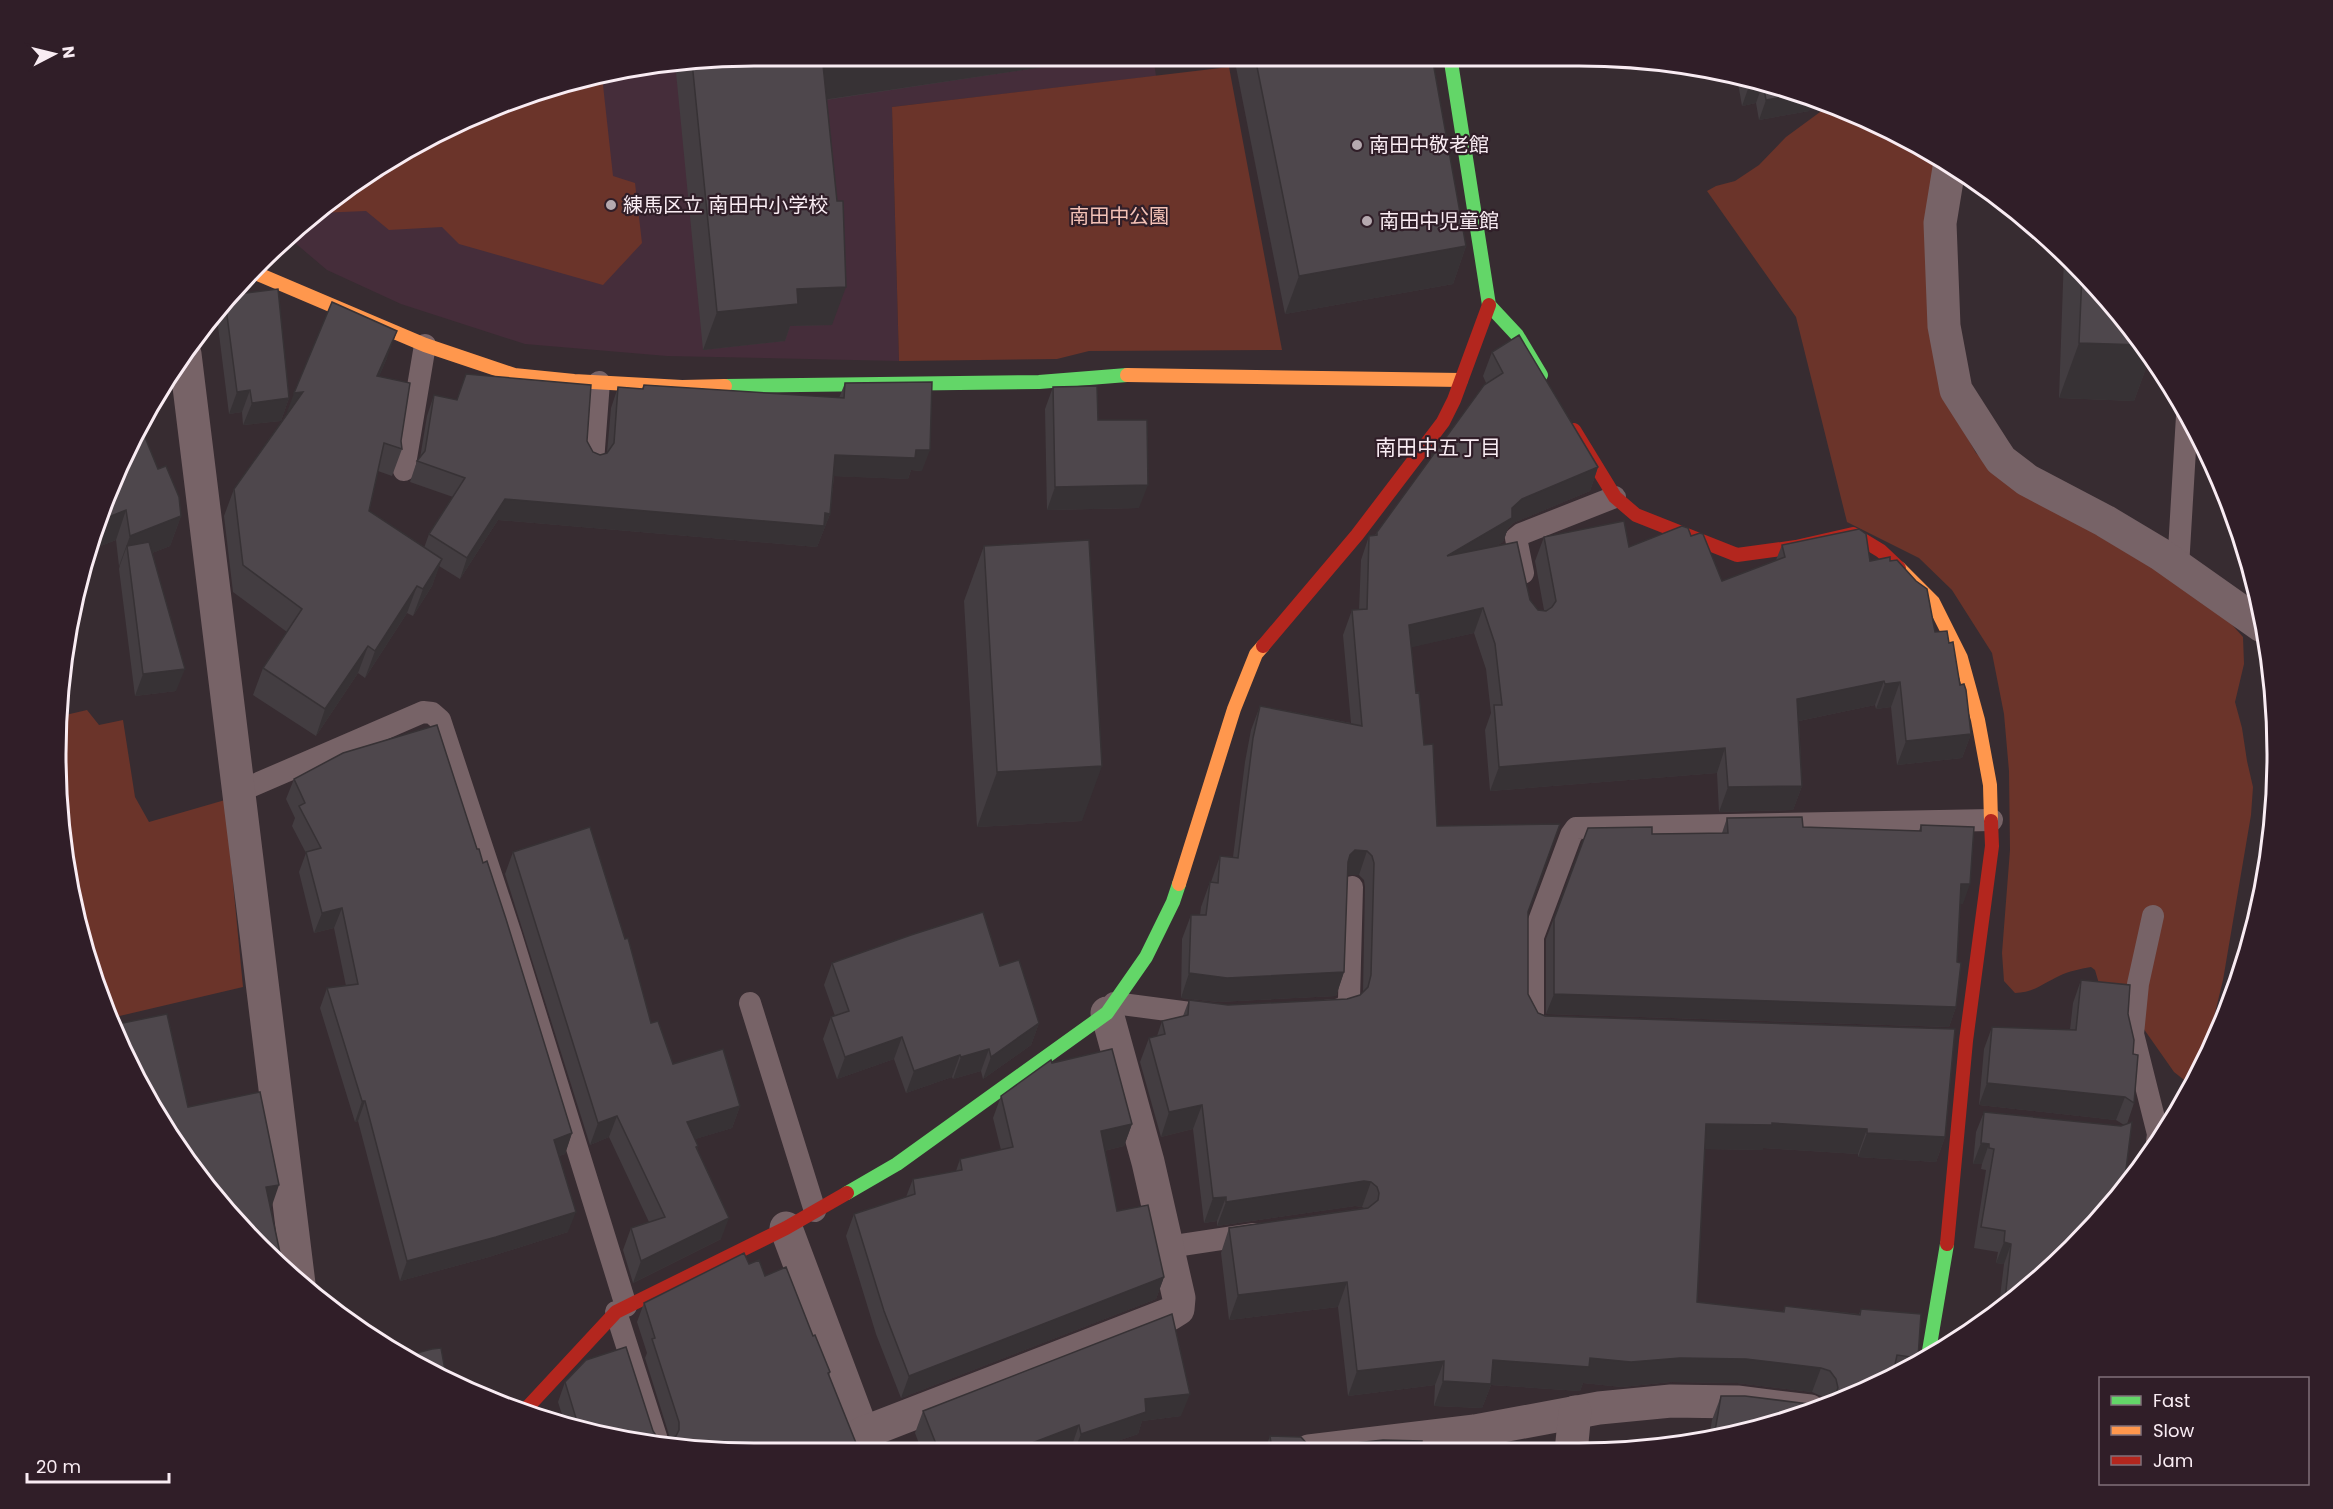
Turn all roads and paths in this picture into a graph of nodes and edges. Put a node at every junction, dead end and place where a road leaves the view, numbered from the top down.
1 (1452, 66) edge
2 (1947, 173) edge
3 (261, 275) edge
4 (1489, 305) junction
5 (425, 345) junction
6 (186, 366) edge
7 (1461, 381) junction
8 (599, 382) junction
9 (1551, 392) edge
10 (1568, 420) edge
11 (2186, 431) edge
12 (593, 462) edge
13 (404, 470) edge
14 (1615, 497) junction
15 (2178, 567) junction
16 (1526, 588) edge
17 (2254, 622) edge
18 (238, 792) junction
19 (1992, 820) junction
20 (1352, 887) dead end
21 (2153, 916) dead end
22 (750, 1003) dead end
23 (1110, 1008) junction
24 (1301, 1012) edge
25 (1230, 1016) edge
26 (1569, 1029) edge
27 (1942, 1041) edge
28 (1966, 1041) junction
29 (2157, 1128) edge
30 (814, 1211) junction
31 (786, 1228) junction
32 (1274, 1231) edge
33 (1167, 1247) junction
34 (297, 1268) edge
35 (621, 1309) junction
36 (1930, 1347) edge
37 (530, 1405) edge
38 (1792, 1409) edge
39 (1575, 1412) junction
40 (656, 1436) edge
41 (866, 1441) edge
42 (1370, 1443) edge
43 (1572, 1443) edge

1 - 4 street
2 - 15 street
3 - 5 street
4 - 7 street
4 - 9 street
5 - 8 street
5 - 13 lane
6 - 18 street
7 - 8 street
7 - 23 street
8 - 12 lane
10 - 14 street
11 - 15 lane
14 - 16 lane
14 - 19 street
15 - 17 street
18 - 34 street
18 - 35 lane
19 - 26 lane
19 - 28 street
20 - 24 lane
21 - 29 lane
22 - 30 lane
23 - 25 lane
23 - 30 street
23 - 33 street
27 - 28 lane
28 - 36 street
30 - 31 street
31 - 35 street
31 - 41 street
32 - 33 lane
33 - 41 street
35 - 37 street
35 - 40 lane
38 - 39 street
39 - 42 street
39 - 43 street

